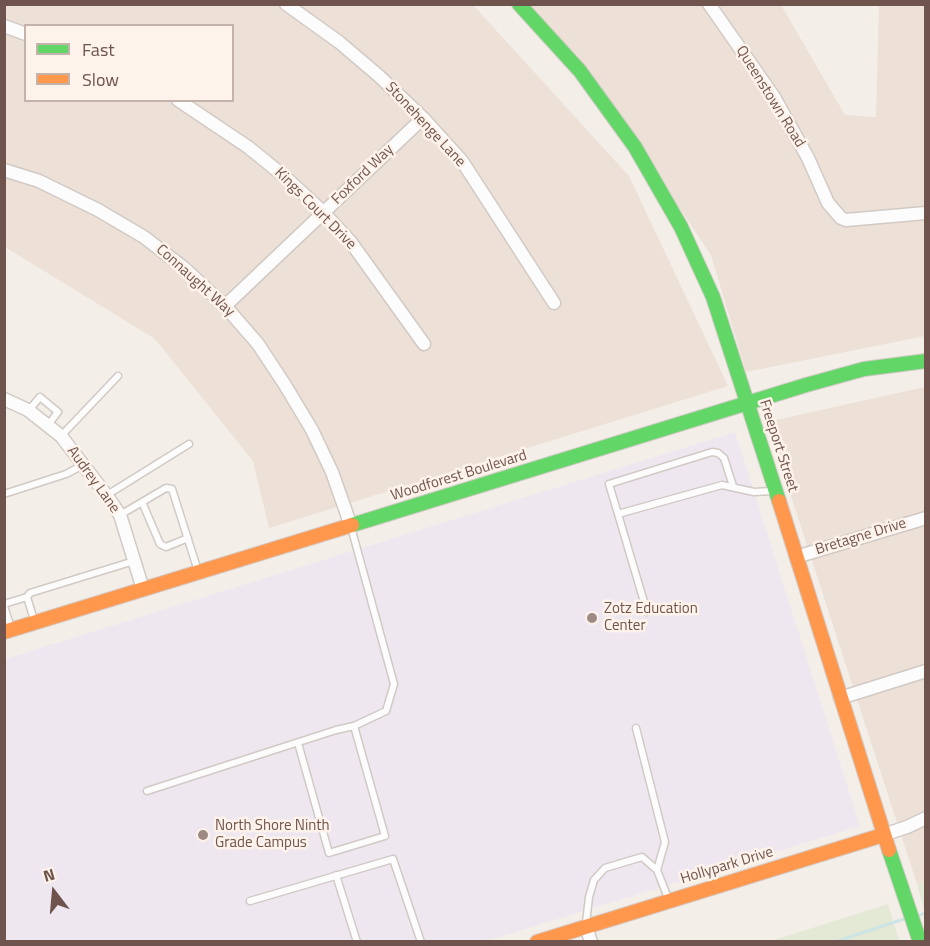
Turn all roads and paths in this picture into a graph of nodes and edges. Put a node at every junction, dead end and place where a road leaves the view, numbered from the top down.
1 (286, 4) edge
2 (519, 4) edge
3 (709, 4) edge
4 (4, 26) edge
5 (24, 33) edge
6 (181, 102) edge
7 (423, 118) junction
8 (4, 170) edge
9 (323, 212) junction
10 (926, 213) edge
11 (554, 303) dead end
12 (225, 306) junction
13 (424, 344) dead end
14 (926, 361) edge
15 (118, 376) dead end
16 (4, 399) edge
17 (747, 404) junction
18 (28, 410) junction
19 (48, 425) junction
20 (62, 436) junction
21 (189, 444) dead end
22 (83, 464) junction
23 (733, 486) junction
24 (775, 490) junction
25 (4, 494) edge
26 (107, 496) junction
27 (142, 502) junction
28 (618, 514) junction
29 (120, 515) junction
30 (926, 518) edge
31 (351, 526) junction
32 (188, 538) junction
33 (796, 557) junction
34 (134, 561) junction
35 (199, 572) junction
36 (143, 589) junction
37 (27, 597) junction
38 (4, 605) edge
39 (647, 612) dead end
40 (34, 622) junction
41 (8, 630) edge
42 (926, 671) edge
43 (840, 698) junction
44 (354, 726) junction
45 (636, 728) dead end
46 (298, 743) junction
47 (147, 791) dead end
48 (926, 818) edge
49 (883, 835) junction
50 (657, 870) junction
51 (336, 875) junction
52 (250, 901) dead end
53 (669, 901) junction
54 (586, 926) junction
55 (918, 936) edge
56 (357, 942) edge
57 (421, 942) edge
58 (537, 942) edge
59 (591, 942) edge

1 - 7 street, Stonehenge Lane
2 - 17 main road, Freeport Street
3 - 10 street, Queenstown Road
4 - 5 street
6 - 9 street, Kings Court Drive
7 - 9 street, Foxford Way
7 - 11 street, Stonehenge Lane
8 - 12 street, Connaught Way
9 - 12 street, Foxford Way
9 - 13 street, Kings Court Drive
12 - 31 street, Connaught Way
14 - 17 main road, Woodforest Boulevard
15 - 20 lane
16 - 18 street, Audrey Lane
17 - 24 main road, Freeport Street
17 - 31 main road, Woodforest Boulevard
18 - 19 street, Audrey Lane
18 - 19 lane
19 - 20 street, Audrey Lane
20 - 22 street, Audrey Lane
21 - 26 lane
22 - 25 lane
22 - 26 street, Audrey Lane
23 - 24 lane
23 - 28 lane
23 - 28 lane
24 - 33 main road, Freeport Street
26 - 29 street, Audrey Lane
27 - 29 lane
27 - 32 lane
27 - 32 lane
28 - 39 lane
29 - 34 street, Audrey Lane
30 - 33 street, Bretagne Drive
31 - 35 main road, Woodforest Boulevard
31 - 44 lane
32 - 35 lane
33 - 43 main road, Freeport Street
34 - 36 street, Audrey Lane
34 - 37 lane
35 - 36 main road, Woodforest Boulevard
36 - 40 main road, Woodforest Boulevard
37 - 38 lane
37 - 40 lane
38 - 41 lane
40 - 41 main road, Woodforest Boulevard
42 - 43 street
43 - 49 main road, Freeport Street
44 - 46 lane
44 - 46 lane
45 - 50 lane
46 - 47 lane
48 - 49 street, Hollypark Drive
49 - 53 main road, Hollypark Drive
49 - 55 main road, Freeport Street
50 - 53 lane
50 - 54 lane
51 - 52 lane
51 - 56 lane
51 - 57 lane
53 - 54 main road, Hollypark Drive
54 - 58 main road, Hollypark Drive
54 - 59 street

